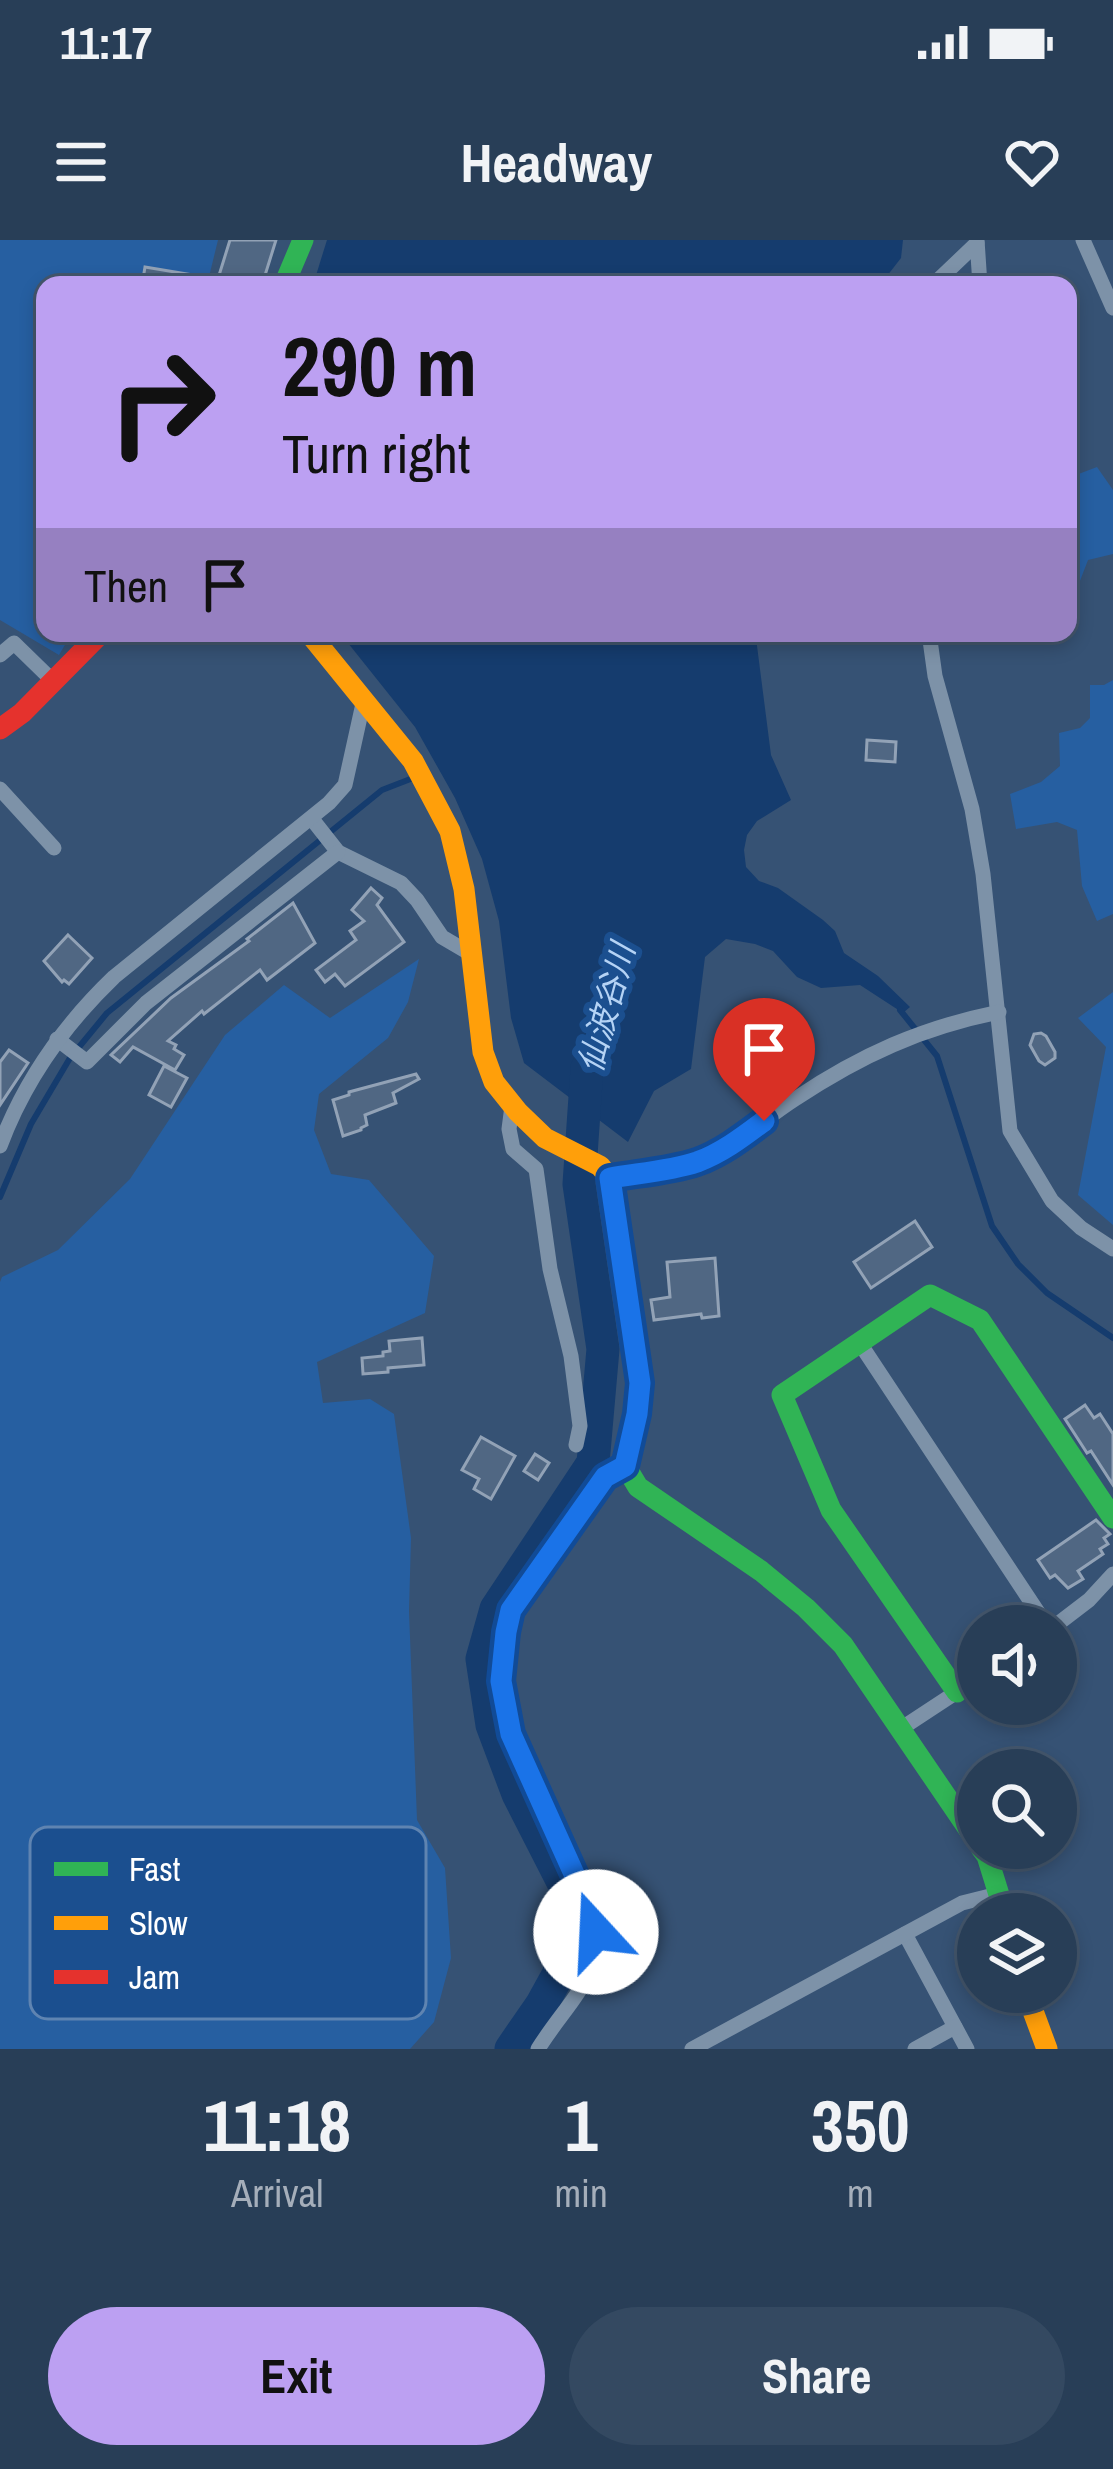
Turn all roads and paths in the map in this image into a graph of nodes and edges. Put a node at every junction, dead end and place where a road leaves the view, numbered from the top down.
1 (303, 240) edge
2 (1083, 240) edge
3 (977, 242) edge
4 (288, 276) edge
5 (942, 276) edge
6 (979, 276) edge
7 (1113, 308) edge
8 (92, 642) edge
9 (316, 642) edge
10 (930, 642) edge
11 (0, 655) edge
12 (54, 682) junction
13 (364, 699) junction
14 (0, 729) edge
15 (0, 789) edge
16 (315, 822) junction
17 (54, 848) dead end
18 (335, 848) junction
19 (471, 954) junction
20 (998, 1012) junction
21 (61, 1042) junction
22 (515, 1109) junction
23 (0, 1146) edge
24 (605, 1172) junction
25 (1113, 1250) edge
26 (859, 1342) junction
27 (576, 1445) dead end
28 (625, 1466) junction
29 (1113, 1518) edge
30 (1113, 1574) edge
31 (1037, 1605) edge
32 (1077, 1608) edge
33 (957, 1691) edge
34 (957, 1693) edge
35 (902, 1728) junction
36 (957, 1811) edge
37 (957, 1906) edge
38 (905, 1934) junction
39 (1033, 2013) edge
40 (955, 2027) junction
41 (538, 2049) edge
42 (692, 2049) edge
43 (915, 2049) edge
44 (967, 2049) edge
45 (1046, 2049) edge

1 - 4 street
2 - 7 street
3 - 5 street
3 - 6 street
8 - 12 street
9 - 13 street
10 - 20 street
11 - 12 street
12 - 14 street
13 - 16 street
13 - 19 street
15 - 17 street
16 - 18 street
16 - 21 street
18 - 19 street
18 - 21 street
19 - 22 street
20 - 24 street
20 - 25 street
21 - 23 street
22 - 24 street
22 - 27 street
24 - 28 street
26 - 29 street
26 - 31 street
26 - 33 street
28 - 35 street
28 - 41 street
30 - 32 street
34 - 35 street
35 - 36 street
37 - 38 street
38 - 40 street
38 - 42 street
39 - 45 street
40 - 43 street
40 - 44 street

